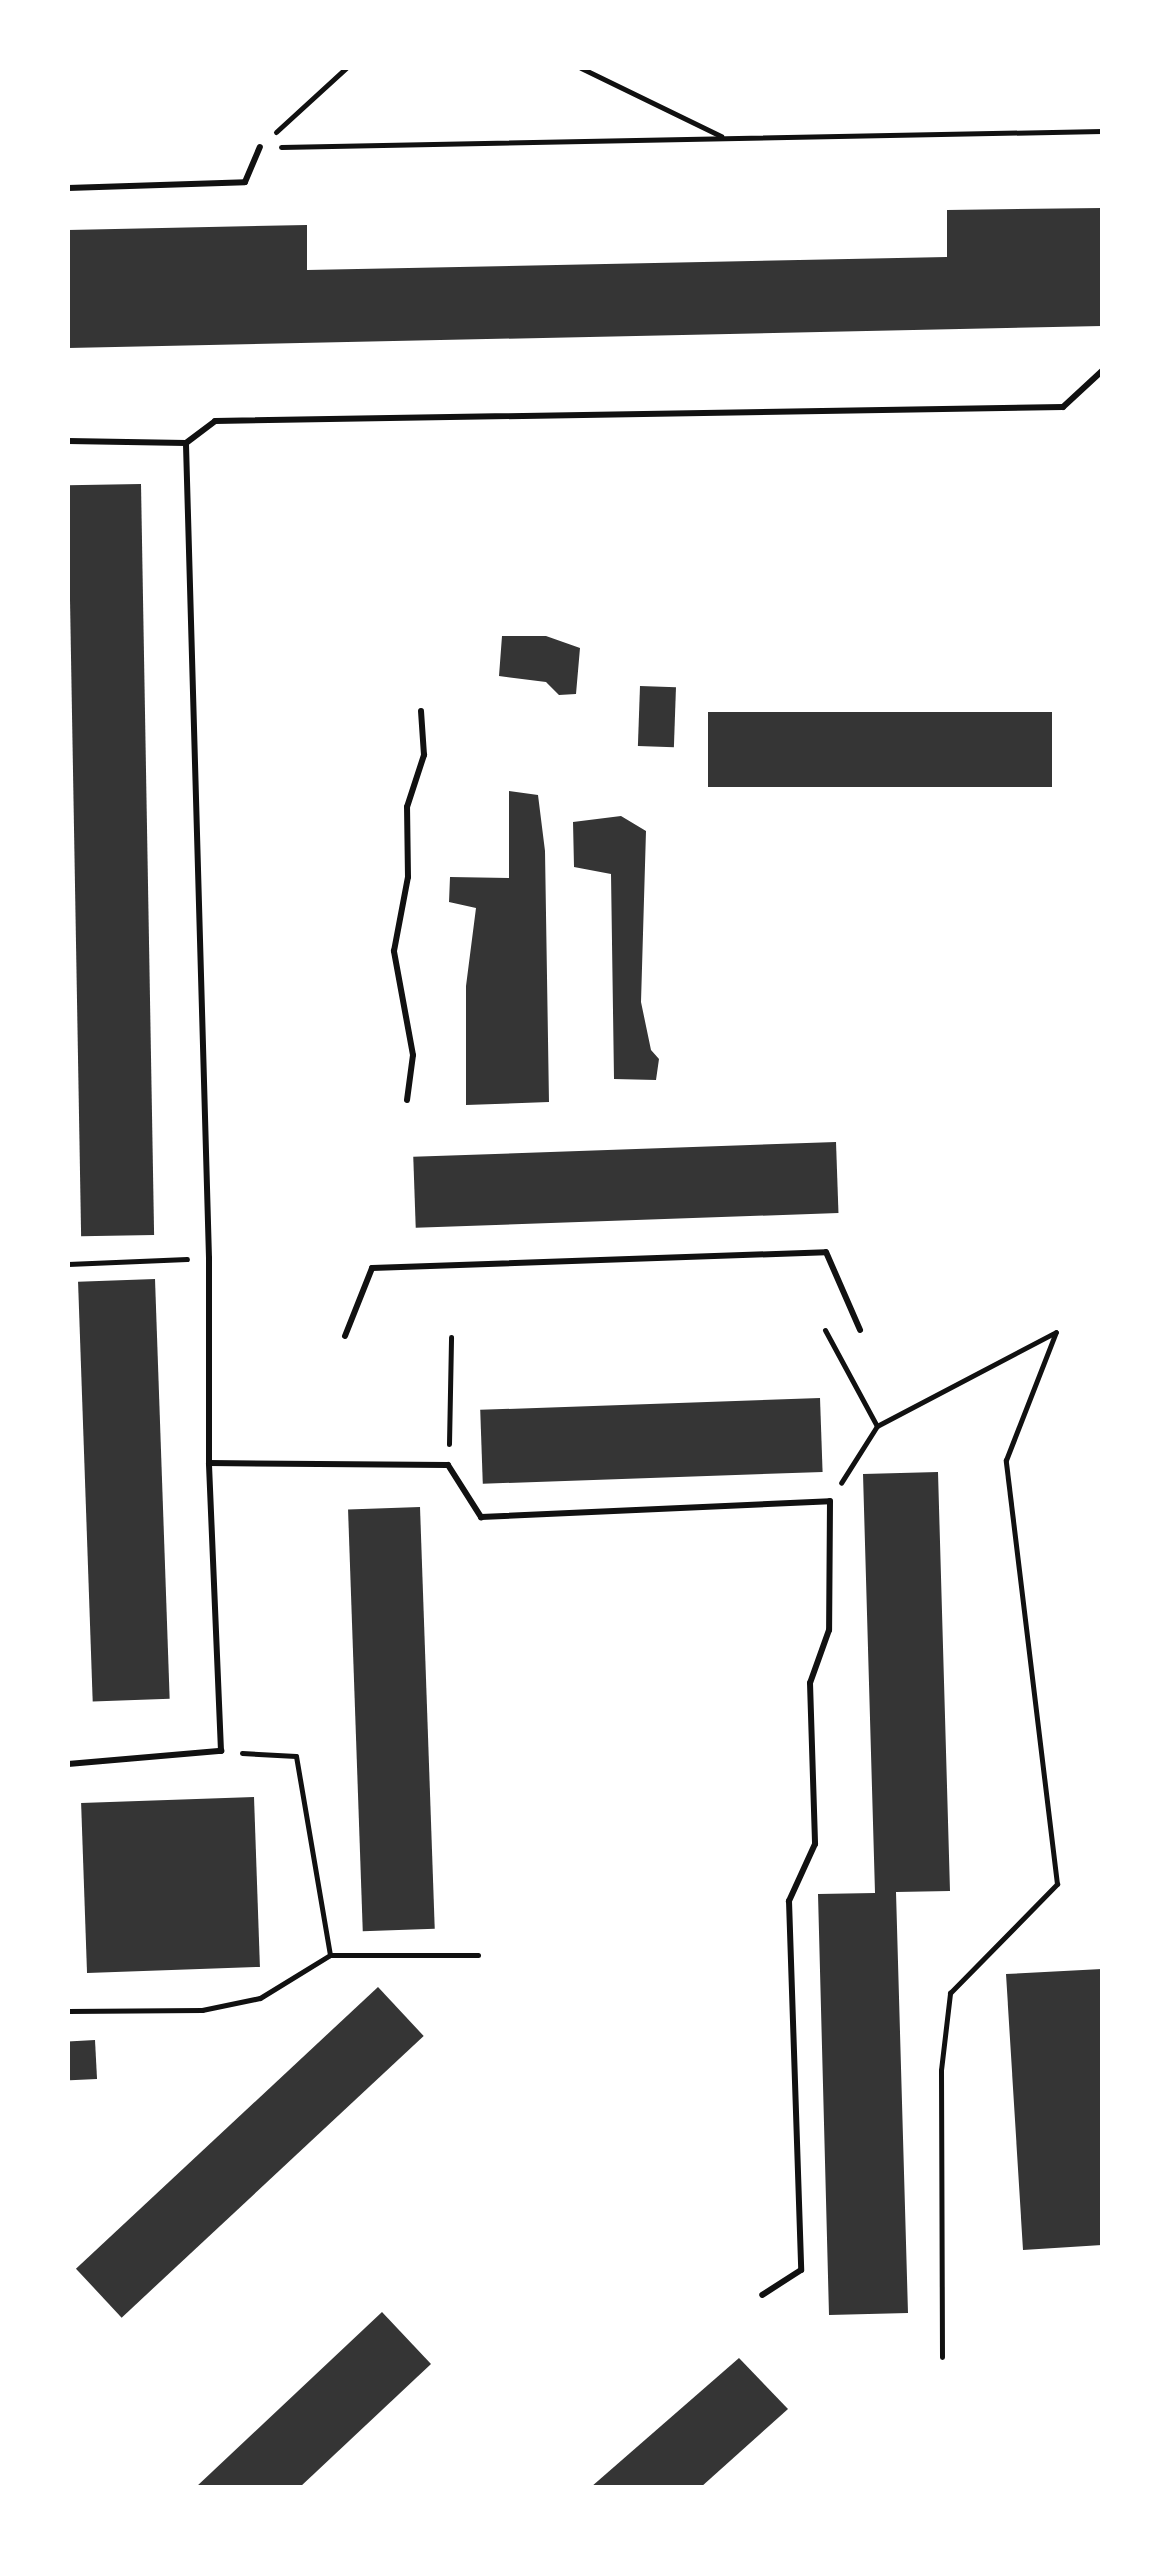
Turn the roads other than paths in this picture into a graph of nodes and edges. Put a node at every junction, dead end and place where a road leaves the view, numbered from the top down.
1 (260, 147) road end
2 (68, 188) edge
3 (1102, 371) edge
4 (68, 441) edge
5 (186, 443) junction
6 (421, 711) dead end
7 (407, 1100) dead end
8 (860, 1330) dead end
9 (345, 1336) dead end
10 (209, 1463) junction
11 (68, 1764) edge
12 (762, 2295) dead end

1 - 2 lane
3 - 5 lane
4 - 5 lane
5 - 10 lane
6 - 7 lane
8 - 9 lane
10 - 11 lane
10 - 12 lane

